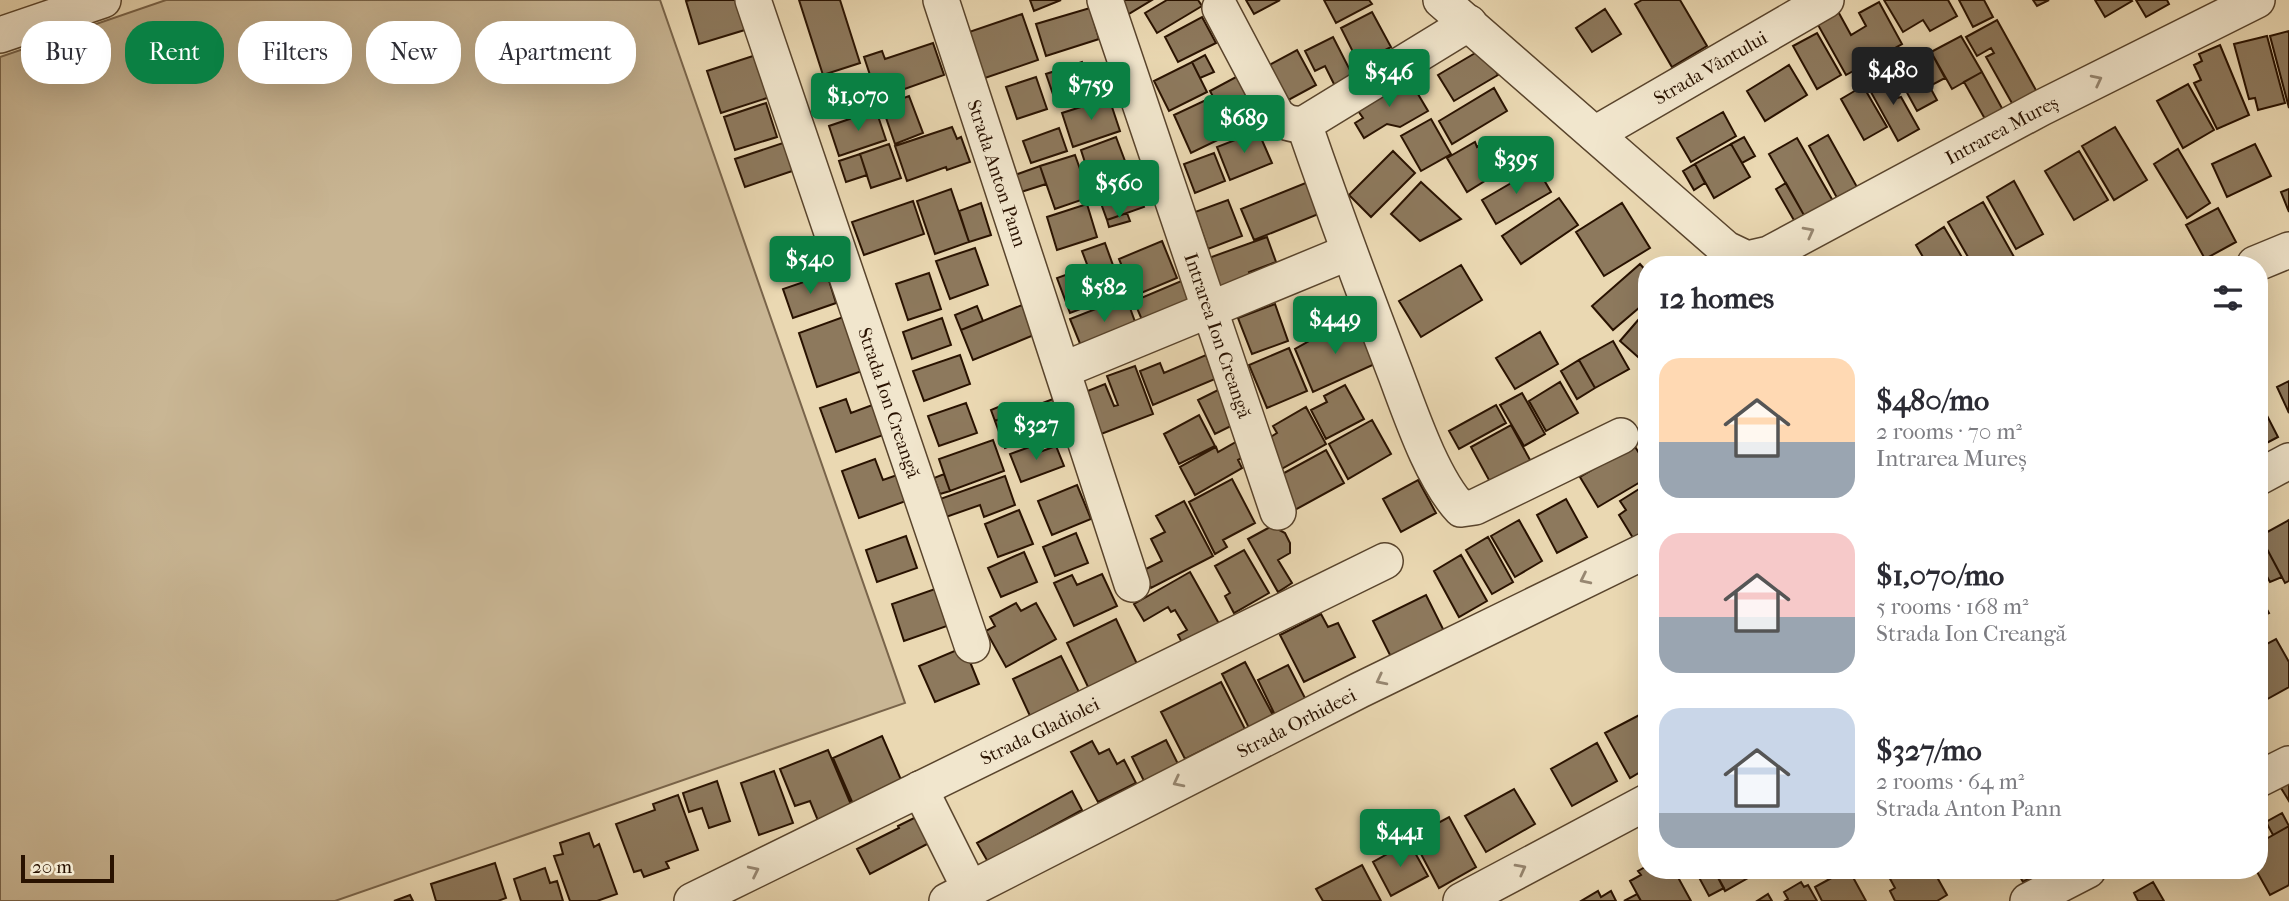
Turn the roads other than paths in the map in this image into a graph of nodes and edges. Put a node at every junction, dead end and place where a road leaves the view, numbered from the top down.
1 (103, 0) edge
2 (753, 0) edge
3 (941, 0) edge
4 (1105, 0) edge
5 (1441, 0) edge
6 (1826, 0) edge
7 (2257, 0) edge
8 (1220, 8) dead end
9 (1469, 23) junction
10 (0, 35) edge
11 (1304, 124) junction
12 (1595, 134) junction
13 (2289, 250) edge
14 (1349, 252) junction
15 (1741, 256) edge
16 (1760, 256) edge
17 (2268, 259) edge
18 (1209, 310) junction
19 (1062, 370) junction
20 (1621, 436) dead end
21 (2289, 461) edge
22 (2268, 472) edge
23 (1278, 512) dead end
24 (1638, 554) edge
25 (1385, 561) dead end
26 (1132, 584) dead end
27 (972, 645) dead end
28 (2289, 764) edge
29 (2268, 774) edge
30 (920, 789) junction
31 (1638, 807) edge
32 (2071, 879) edge
33 (959, 895) edge
34 (692, 901) edge
35 (1461, 901) edge
36 (2028, 901) edge

1 - 10 street
2 - 27 street, Strada Ion Creangă
3 - 19 street, Strada Anton Pann
4 - 18 street, Intrarea Ion Creangă
5 - 9 street
6 - 12 street, Strada Vântului
16 -> 7 street, Intrarea Mureș
8 - 11 street
9 - 11 street
9 - 12 street
11 - 14 street
12 -> 15 street, Intrarea Mureș
13 - 17 street
14 - 18 street
14 - 20 street
18 - 19 street
18 - 23 street, Intrarea Ion Creangă
19 - 26 street, Strada Anton Pann
21 - 22 street
24 -> 33 street, Strada Orhideei
25 - 30 street, Strada Gladiolei
28 - 29 street
30 - 33 street
34 -> 30 street, Strada Gladiolei
35 -> 31 street
32 - 36 street

